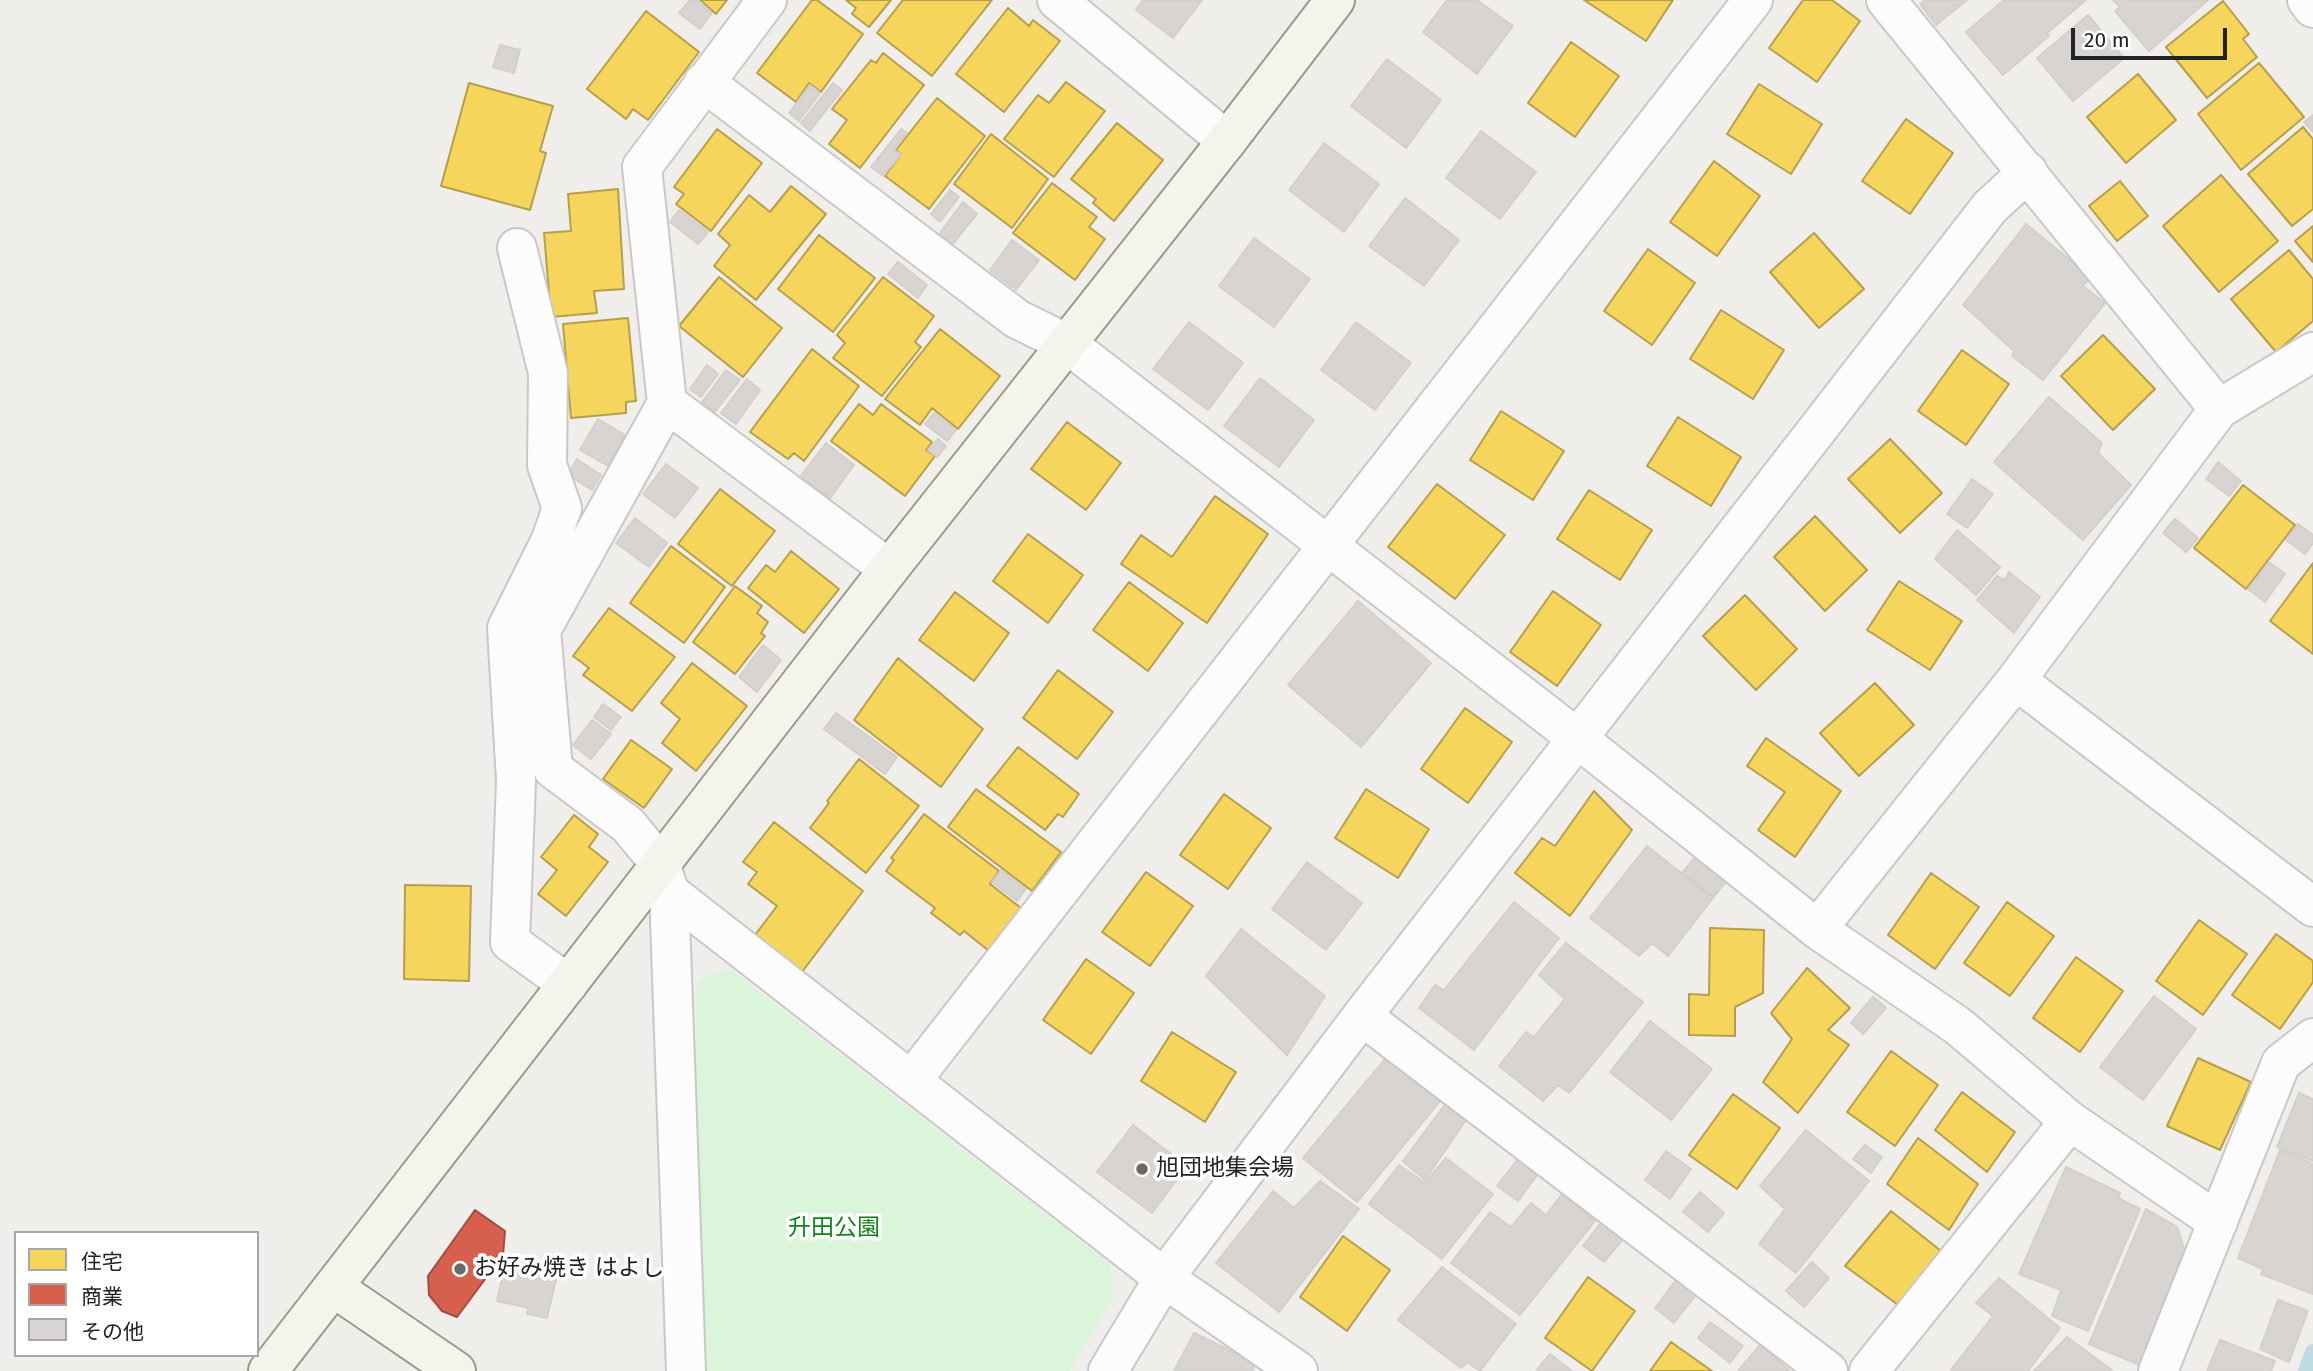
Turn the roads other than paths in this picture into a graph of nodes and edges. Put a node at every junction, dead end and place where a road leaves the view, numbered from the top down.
1 (767, 0) edge
2 (1056, 0) edge
3 (1335, 0) edge
4 (1753, 0) edge
5 (1886, 0) edge
6 (2307, 0) edge
7 (2313, 8) edge
8 (704, 82) junction
9 (1227, 141) junction
10 (2028, 172) junction
11 (517, 248) dead end
12 (1066, 343) junction
13 (2313, 352) edge
14 (667, 403) junction
15 (2219, 409) junction
16 (1328, 546) junction
17 (889, 569) junction
18 (2016, 680) junction
19 (1577, 738) junction
20 (665, 879) junction
21 (2313, 907) edge
22 (1817, 929) junction
23 (568, 984) junction
24 (1362, 1017) junction
25 (2313, 1038) edge
26 (911, 1081) junction
27 (2070, 1121) junction
28 (2218, 1222) junction
29 (1164, 1278) junction
30 (332, 1287) junction
31 (268, 1371) edge
32 (456, 1371) edge
33 (686, 1371) edge
34 (1108, 1371) edge
35 (1298, 1371) edge
36 (1828, 1371) edge
37 (1869, 1371) edge
38 (2158, 1371) edge

1 - 8 street
2 - 9 street
3 - 9 street
4 - 16 street
5 - 10 street
6 - 7 street
8 - 12 street
8 - 14 street
9 - 12 street
10 - 15 street
10 - 19 street
11 - 23 street
12 - 16 street
12 - 17 street
13 - 15 street
14 - 17 street
14 - 20 street
15 - 18 street
16 - 19 street
16 - 26 street
17 - 20 street
18 - 21 street
18 - 22 street
19 - 22 street
19 - 24 street
20 - 23 street
20 - 26 street
20 - 33 street
22 - 27 street
23 - 30 street
24 - 29 street
24 - 36 street
25 - 28 street
26 - 29 street
27 - 28 street
27 - 37 street
28 - 38 street
29 - 34 street
29 - 35 street
30 - 31 street
30 - 32 street

